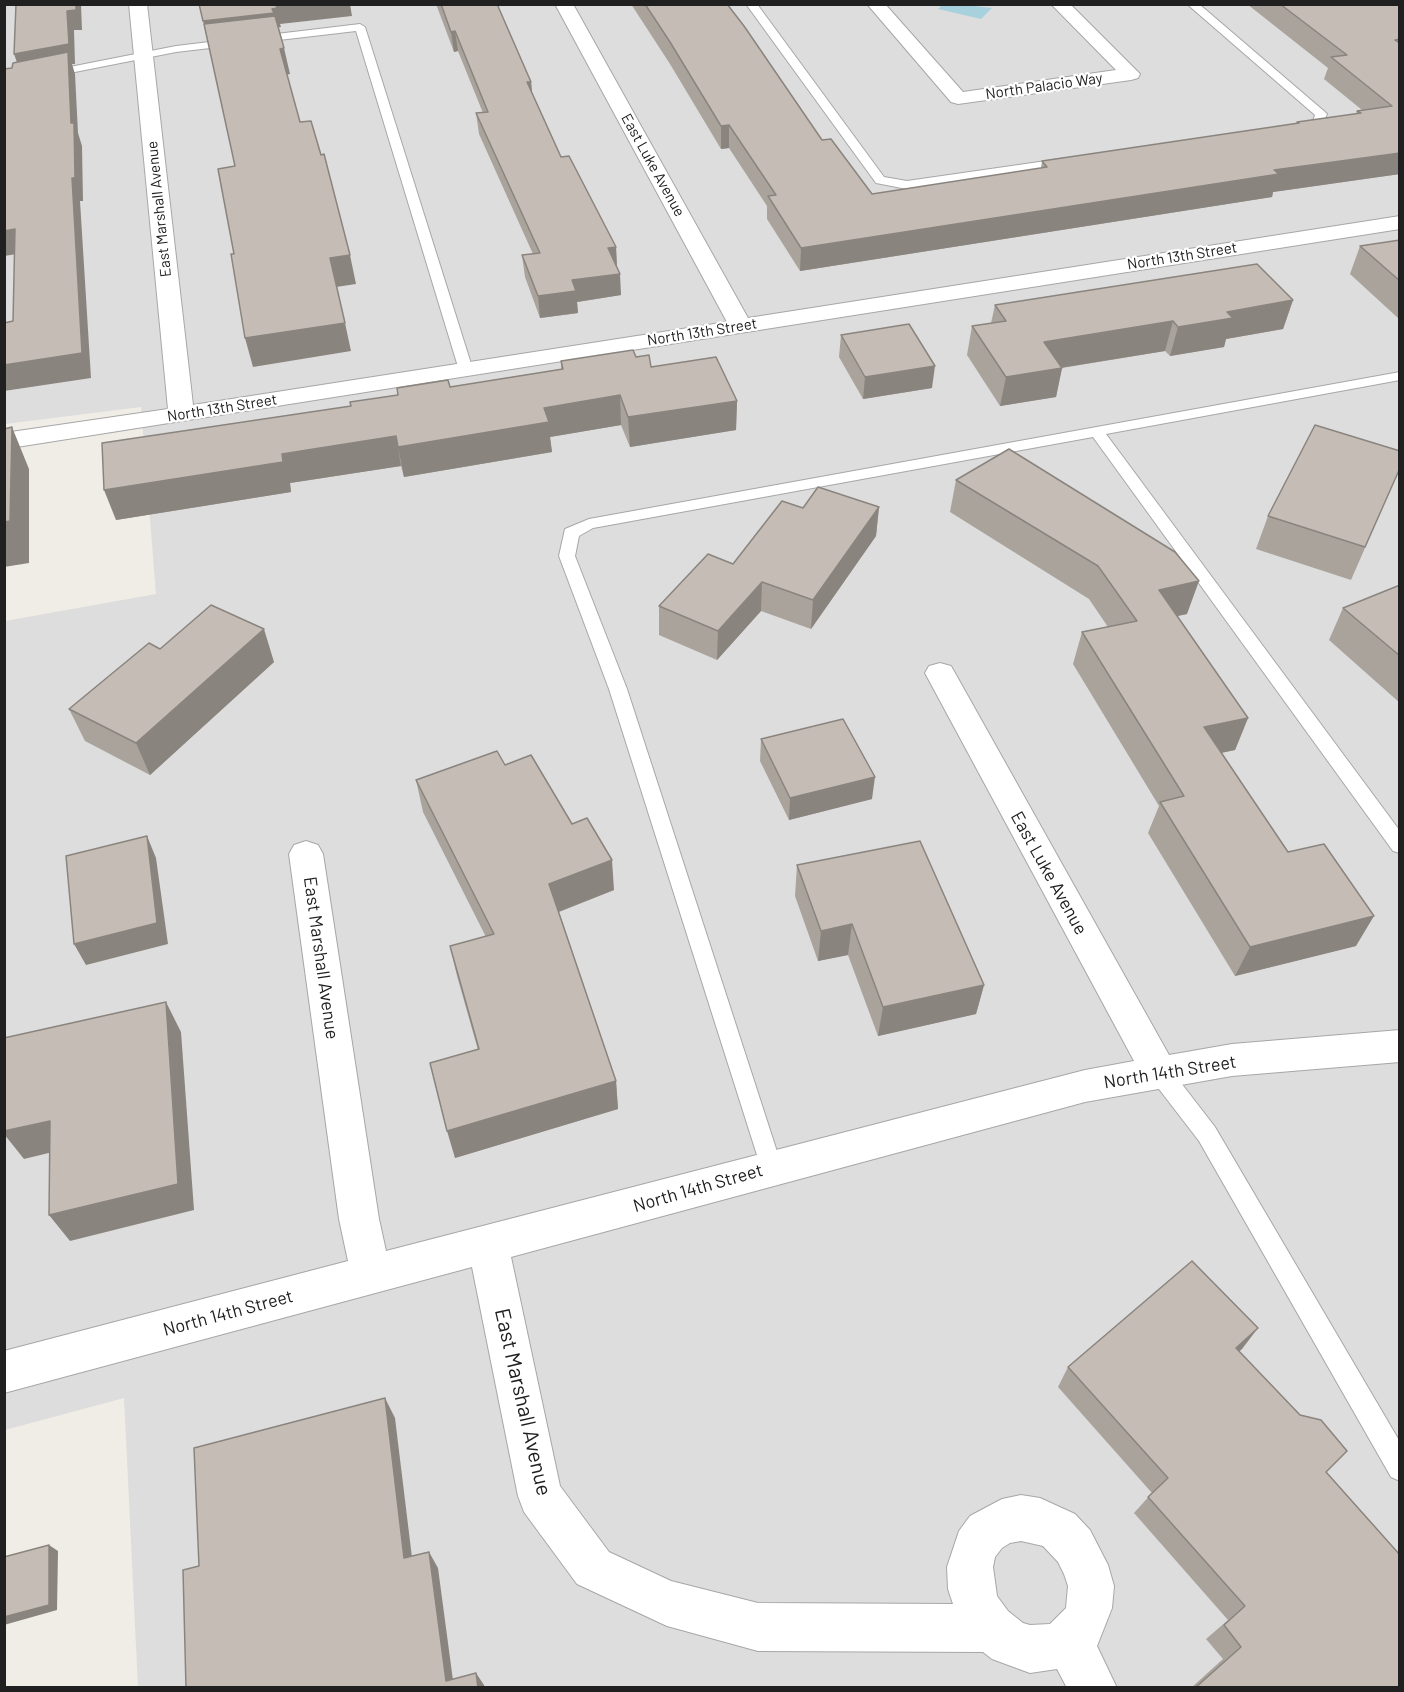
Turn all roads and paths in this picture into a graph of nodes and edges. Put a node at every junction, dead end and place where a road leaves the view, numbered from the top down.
1 (138, 4) edge
2 (564, 4) edge
3 (751, 4) edge
4 (875, 4) edge
5 (1059, 4) edge
6 (1192, 4) edge
7 (143, 56) junction
8 (4, 83) edge
9 (1282, 132) edge
10 (1083, 160) edge
11 (1400, 222) edge
12 (741, 326) junction
13 (466, 370) junction
14 (1400, 376) edge
15 (181, 414) junction
16 (1095, 431) junction
17 (4, 441) edge
18 (940, 673) dead end
19 (1400, 846) edge
20 (306, 854) dead end
21 (1400, 1046) edge
22 (1160, 1073) junction
23 (771, 1167) junction
24 (488, 1244) junction
25 (371, 1275) junction
26 (4, 1372) edge
27 (1400, 1468) edge
28 (991, 1628) junction
29 (1068, 1641) junction
30 (1093, 1688) edge

1 - 7 street, East Marshall Avenue
2 - 12 street, East Luke Avenue
3 - 10 lane
4 - 5 street, North Palacio Way
6 - 9 lane
7 - 8 lane
7 - 13 lane
7 - 15 street, East Marshall Avenue
11 - 12 street, North 13th Street
12 - 13 street, North 13th Street
13 - 15 street, North 13th Street
14 - 16 lane
15 - 17 street, North 13th Street
16 - 19 lane
16 - 23 lane
18 - 22 street, East Luke Avenue
20 - 25 street, East Marshall Avenue
21 - 22 street, North 14th Street
22 - 23 street, North 14th Street
22 - 27 lane
23 - 24 street, North 14th Street
24 - 25 street, North 14th Street
24 - 28 street, East Marshall Avenue
25 - 26 street, North 14th Street
28 - 29 street
28 - 29 street
29 - 30 street

